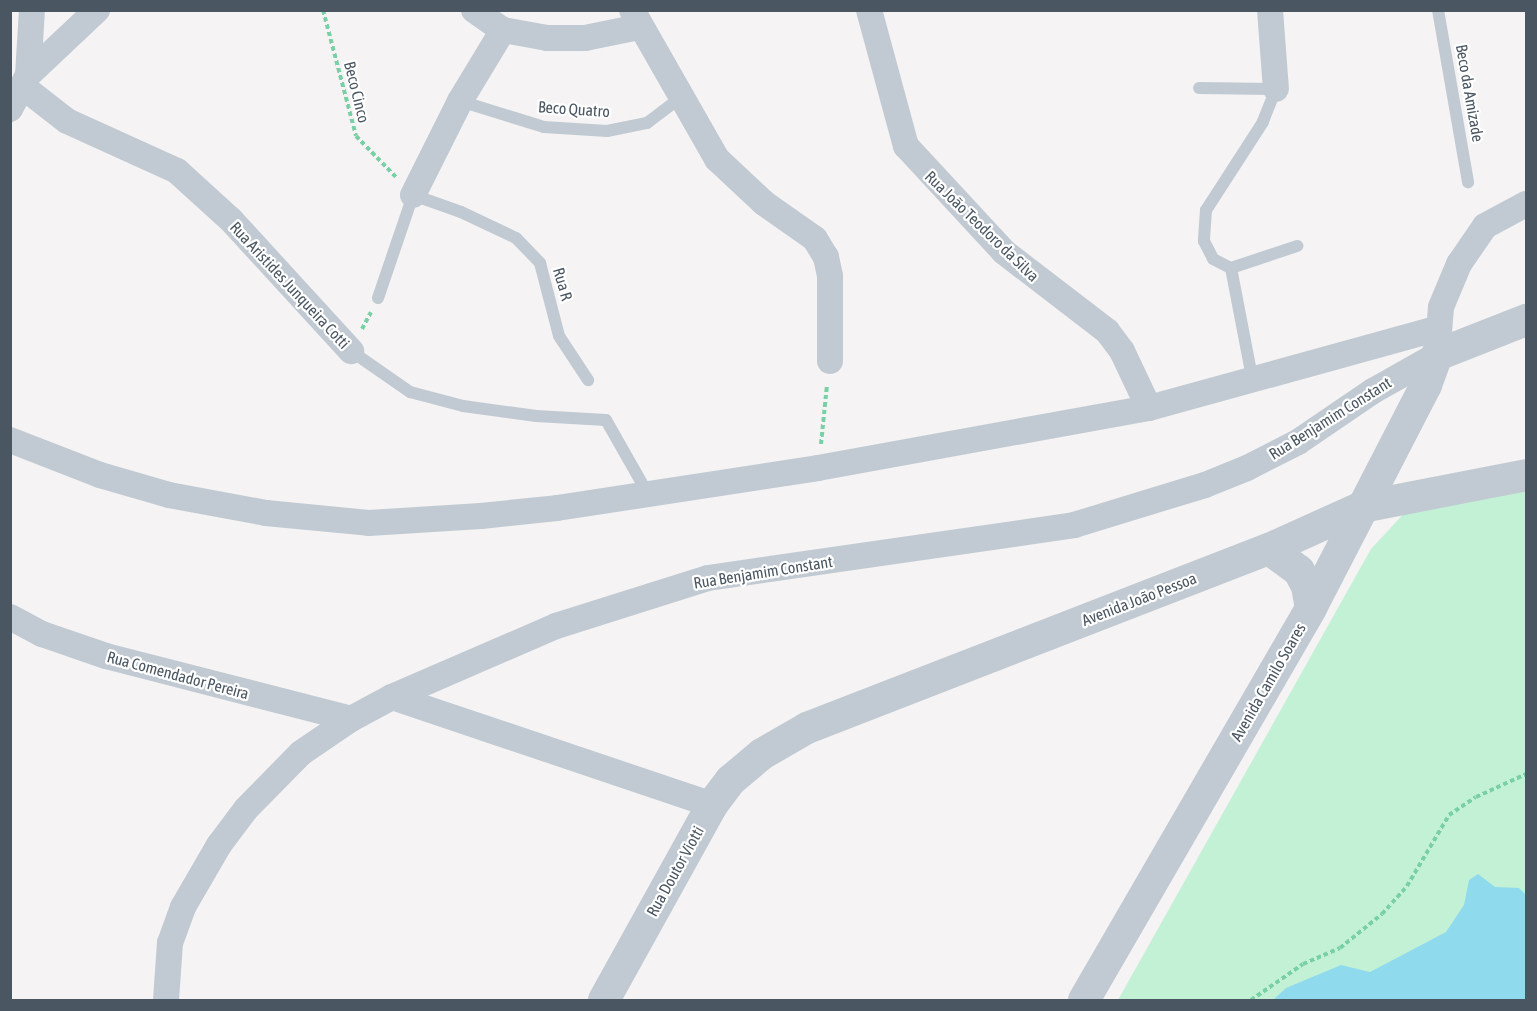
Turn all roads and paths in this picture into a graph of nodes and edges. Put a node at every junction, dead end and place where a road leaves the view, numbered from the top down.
1 (32, 10) edge
2 (97, 10) edge
3 (323, 10) edge
4 (474, 10) edge
5 (869, 10) edge
6 (1270, 10) edge
7 (1438, 10) edge
8 (635, 19) edge
9 (503, 30) junction
10 (25, 80) junction
11 (1199, 88) dead end
12 (1276, 89) junction
13 (680, 98) junction
14 (460, 101) junction
15 (10, 109) edge
16 (1468, 182) dead end
17 (413, 195) junction
18 (1527, 204) edge
19 (1297, 246) dead end
20 (1231, 268) junction
21 (378, 298) joint
22 (1527, 320) edge
23 (1438, 341) junction
24 (351, 351) junction
25 (830, 361) joint
26 (1252, 378) junction
27 (588, 380) dead end
28 (1149, 408) junction
29 (10, 440) edge
30 (818, 468) junction
31 (1527, 475) edge
32 (649, 495) junction
33 (1362, 507) junction
34 (1269, 549) junction
35 (1311, 608) junction
36 (10, 617) edge
37 (392, 697) junction
38 (351, 719) junction
39 (762, 754) joint
40 (1527, 774) edge
41 (712, 805) junction
42 (166, 1000) edge
43 (604, 1000) edge
44 (1084, 1000) edge
45 (1251, 1000) edge

1 - 10 street
2 - 10 street
3 - 17 path, Beco Cinco
4 - 9 street
5 - 28 street, Rua João Teodoro da Silva
6 - 12 street
7 - 16 lane, Beco da Amizade
8 - 9 street
8 - 13 street
9 - 14 street
10 - 15 street
10 - 24 street, Rua Aristides Junqueira Cotti
11 - 12 lane
12 - 20 lane
13 - 14 lane, Beco Quatro
13 - 25 street
14 - 17 street
17 - 21 lane
17 - 27 lane, Rua R
18 - 23 street
19 - 20 lane
20 - 26 lane
21 - 24 path
22 - 23 street
23 - 26 street
23 - 33 street, Avenida Camilo Soares
23 - 37 street, Rua Benjamim Constant
24 - 32 lane, Rua Aristides Junqueira Cotti
25 - 30 path
26 - 28 street
28 - 30 street
29 - 32 street
30 - 32 street
31 - 33 street, Avenida João Pessoa
33 - 34 street, Avenida João Pessoa
33 - 35 street, Avenida Camilo Soares
34 - 35 street
34 - 39 street, Avenida João Pessoa
35 - 44 street, Avenida Camilo Soares
36 - 38 street, Rua Comendador Pereira
37 - 38 street, Rua Benjamim Constant
37 - 41 street
38 - 42 street, Rua Benjamim Constant
39 - 41 street, Rua Doutor Viotti
40 - 45 path
41 - 43 street, Rua Doutor Viotti

